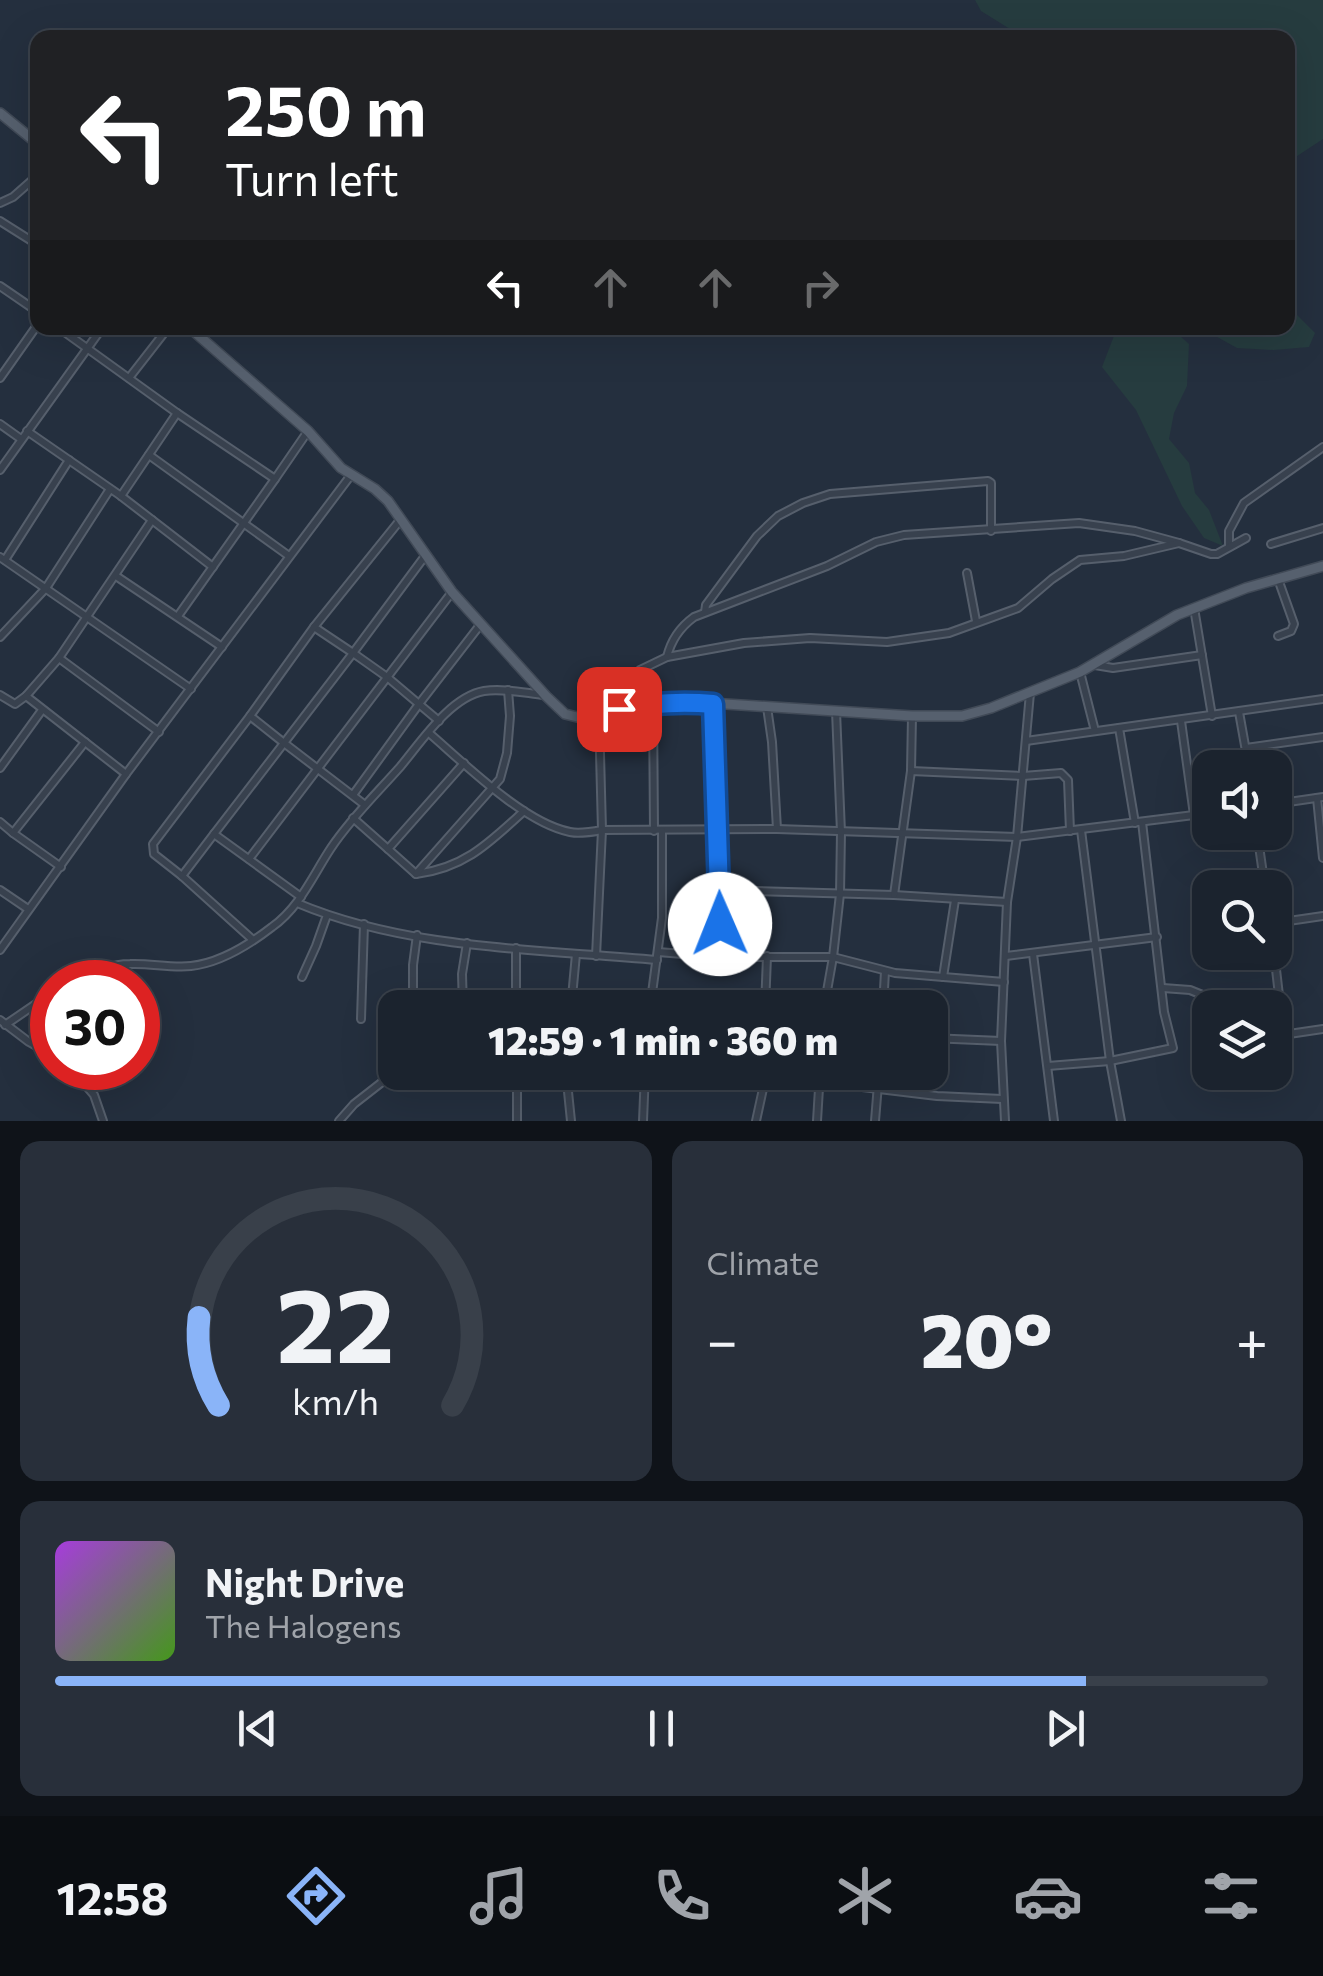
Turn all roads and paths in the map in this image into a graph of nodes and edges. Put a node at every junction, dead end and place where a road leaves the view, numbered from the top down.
1 (0, 113) edge
2 (30, 137) edge
3 (30, 183) edge
4 (0, 203) edge
5 (0, 220) edge
6 (30, 241) edge
7 (0, 287) edge
8 (30, 307) edge
9 (30, 335) edge
10 (69, 335) edge
11 (97, 335) edge
12 (162, 335) edge
13 (198, 335) edge
14 (88, 348) junction
15 (0, 378) edge
16 (128, 378) junction
17 (177, 413) junction
18 (0, 424) edge
19 (27, 431) junction
20 (308, 431) junction
21 (21, 439) junction
22 (1323, 448) edge
23 (148, 455) junction
24 (68, 460) junction
25 (0, 470) edge
26 (351, 475) junction
27 (275, 479) junction
28 (110, 489) junction
29 (121, 496) junction
30 (402, 519) junction
31 (152, 520) junction
32 (243, 523) junction
33 (1323, 528) edge
34 (991, 531) junction
35 (1246, 538) dead end
36 (1178, 544) junction
37 (1271, 544) dead end
38 (1229, 547) junction
39 (290, 556) junction
40 (425, 556) junction
41 (3, 559) edge
42 (1323, 566) edge
43 (213, 567) junction
44 (966, 573) dead end
45 (116, 576) junction
46 (1278, 578) junction
47 (46, 588) junction
48 (452, 592) junction
49 (1194, 608) junction
50 (704, 613) junction
51 (87, 616) junction
52 (178, 616) junction
53 (976, 621) junction
54 (480, 625) junction
55 (314, 628) junction
56 (1278, 636) dead end
57 (0, 637) edge
58 (222, 646) junction
59 (352, 653) junction
60 (1202, 655) junction
61 (58, 658) junction
62 (668, 658) junction
63 (1096, 665) junction
64 (1080, 672) junction
65 (387, 678) junction
66 (191, 689) junction
67 (508, 690) junction
68 (1030, 692) junction
69 (0, 695) edge
70 (26, 696) junction
71 (546, 696) junction
72 (1323, 699) edge
73 (653, 702) junction
74 (419, 704) junction
75 (713, 704) junction
76 (638, 706) junction
77 (767, 707) junction
78 (42, 710) junction
79 (836, 711) junction
80 (1239, 712) junction
81 (599, 715) junction
82 (250, 716) junction
83 (912, 716) junction
84 (1212, 716) junction
85 (439, 721) junction
86 (1181, 721) junction
87 (1119, 728) junction
88 (1095, 731) junction
89 (159, 732) junction
90 (429, 733) junction
91 (1323, 737) edge
92 (1026, 741) junction
93 (84, 742) junction
94 (284, 743) junction
95 (1246, 748) joint
96 (464, 763) junction
97 (1, 764) edge
98 (317, 767) junction
99 (911, 770) junction
100 (126, 774) junction
101 (368, 775) junction
102 (1023, 776) junction
103 (385, 783) junction
104 (494, 787) junction
105 (354, 795) junction
106 (1320, 798) edge
107 (1192, 801) edge
108 (1292, 802) edge
109 (366, 805) junction
110 (524, 812) junction
111 (1192, 815) edge
112 (353, 818) junction
113 (0, 822) edge
114 (1139, 823) junction
115 (716, 829) junction
116 (602, 830) junction
117 (658, 830) junction
118 (776, 830) junction
119 (1080, 830) junction
120 (1070, 831) junction
121 (841, 832) junction
122 (13, 833) junction
123 (214, 834) junction
124 (904, 834) junction
125 (1017, 838) junction
126 (388, 849) junction
127 (1323, 858) edge
128 (249, 859) junction
129 (61, 867) junction
130 (416, 874) junction
131 (182, 876) junction
132 (0, 890) edge
133 (721, 890) junction
134 (840, 894) junction
135 (894, 895) junction
136 (299, 900) junction
137 (955, 900) junction
138 (1007, 902) junction
139 (28, 909) junction
140 (326, 915) junction
141 (1323, 916) edge
142 (1292, 921) edge
143 (364, 924) junction
144 (417, 935) junction
145 (1156, 937) junction
146 (253, 940) junction
147 (467, 943) junction
148 (1095, 944) junction
149 (516, 948) junction
150 (0, 950) edge
151 (576, 954) junction
152 (1033, 954) junction
153 (596, 956) junction
154 (657, 956) junction
155 (768, 956) junction
156 (1006, 956) junction
157 (720, 957) junction
158 (833, 957) junction
159 (160, 965) edge
160 (885, 971) junction
161 (943, 976) junction
162 (302, 977) dead end
163 (1004, 982) junction
164 (1163, 988) junction
165 (412, 990) edge
166 (462, 990) edge
167 (516, 990) edge
168 (573, 990) edge
169 (652, 990) edge
170 (766, 990) edge
171 (827, 990) edge
172 (884, 990) edge
173 (1192, 992) edge
174 (30, 1005) edge
175 (361, 1020) dead end
176 (3, 1022) edge
177 (1323, 1029) edge
178 (1292, 1032) edge
179 (948, 1039) edge
180 (30, 1040) edge
181 (1001, 1041) junction
182 (1110, 1061) junction
183 (1048, 1066) junction
184 (378, 1085) edge
185 (90, 1090) edge
186 (517, 1090) edge
187 (568, 1090) edge
188 (645, 1090) edge
189 (760, 1090) edge
190 (819, 1090) edge
191 (878, 1090) edge
192 (886, 1090) edge
193 (1002, 1099) junction
194 (103, 1121) edge
195 (339, 1121) edge
196 (517, 1121) edge
197 (571, 1121) edge
198 (643, 1121) edge
199 (756, 1121) edge
200 (817, 1121) edge
201 (875, 1121) edge
202 (1005, 1121) edge
203 (1054, 1121) edge
204 (1121, 1121) edge

1 - 2 main road
3 - 4 street
5 - 6 street
7 - 8 street
9 - 15 street
10 - 14 street
11 - 14 street
12 - 16 street
13 - 20 main road
14 - 16 street
14 - 19 street
16 - 17 street
17 - 23 street
17 - 27 street
18 - 21 street
19 - 21 street
19 - 24 street
20 - 26 main road
20 - 27 street
21 - 25 street
22 - 38 street
23 - 29 street
23 - 32 street
24 - 28 street
24 - 41 street
26 - 30 main road
26 - 39 street
27 - 32 street
28 - 29 street
28 - 47 street
29 - 31 street
30 - 40 main road
30 - 55 street
31 - 43 street
31 - 45 street
32 - 39 street
32 - 43 street
33 - 37 street
34 - 36 street
34 - 50 street
34 - 50 street
35 - 38 street
36 - 38 street
36 - 53 street
39 - 58 street
40 - 48 main road
40 - 59 street
41 - 47 street
42 - 46 main road
43 - 52 street
44 - 53 street
45 - 51 street
45 - 52 street
46 - 49 main road
46 - 56 street
47 - 51 street
47 - 57 street
48 - 54 main road
48 - 65 street
49 - 60 street
49 - 63 main road
50 - 62 street
51 - 61 street
51 - 66 street
52 - 58 street
53 - 62 street
54 - 71 main road
54 - 74 street
55 - 59 street
55 - 82 street
58 - 66 street
59 - 65 street
59 - 94 street
60 - 63 street
60 - 84 street
61 - 70 street
61 - 89 street
62 - 76 street
63 - 64 main road
64 - 68 main road
64 - 88 street
65 - 74 street
65 - 98 street
66 - 89 street
67 - 71 street
67 - 85 street
67 - 104 street
68 - 83 main road
68 - 92 street
69 - 70 street
70 - 78 street
71 - 81 main road
72 - 80 street
73 - 75 main road
73 - 76 main road
73 - 117 street
74 - 85 street
74 - 101 street
75 - 77 main road
75 - 115 street
76 - 81 main road
77 - 79 main road
77 - 118 street
78 - 93 street
78 - 97 street
79 - 83 main road
79 - 121 street
80 - 84 street
80 - 95 street
81 - 116 street
82 - 94 street
82 - 131 street
83 - 99 street
84 - 86 street
85 - 90 street
86 - 87 street
86 - 107 street
87 - 88 street
87 - 114 street
88 - 92 street
89 - 100 street
90 - 96 street
90 - 103 street
91 - 95 street
92 - 102 street
93 - 100 street
93 - 122 street
94 - 98 street
94 - 123 street
96 - 104 street
96 - 126 street
98 - 105 street
98 - 128 street
99 - 102 street
99 - 124 street
100 - 129 street
101 - 103 street
101 - 105 street
102 - 120 street
102 - 125 street
103 - 109 street
104 - 110 street
104 - 130 street
105 - 109 street
106 - 108 street
106 - 127 street
109 - 112 street
110 - 116 street
110 - 130 street
111 - 114 street
112 - 126 street
112 - 136 street
113 - 122 street
114 - 119 street
114 - 145 street
115 - 117 street
115 - 118 street
115 - 133 street
116 - 117 street
116 - 153 street
117 - 154 street
118 - 121 street
119 - 120 street
119 - 148 street
120 - 125 street
121 - 124 street
121 - 134 street
122 - 129 street
123 - 128 street
123 - 131 street
124 - 125 street
124 - 135 street
125 - 138 street
126 - 130 street
128 - 136 street
129 - 139 street
131 - 146 street
132 - 139 street
133 - 134 street
133 - 157 street
134 - 135 street
134 - 158 street
135 - 137 street
136 - 140 street
136 - 146 street
137 - 138 street
137 - 161 street
138 - 156 street
139 - 150 street
140 - 143 street
140 - 162 street
141 - 142 street
143 - 144 street
143 - 175 street
144 - 147 street
144 - 165 street
145 - 148 street
145 - 164 street
146 - 159 street
147 - 149 street
147 - 166 street
148 - 152 street
148 - 182 street
149 - 151 street
149 - 167 street
151 - 153 street
151 - 168 street
152 - 156 street
152 - 183 street
153 - 154 street
154 - 157 street
154 - 169 street
155 - 157 street
155 - 158 street
155 - 170 street
156 - 163 street
158 - 160 street
158 - 171 street
160 - 161 street
160 - 172 street
161 - 163 street
163 - 181 street
164 - 173 street
164 - 182 street
174 - 176 street
176 - 180 street
177 - 178 street
179 - 181 street
181 - 193 street
182 - 183 street
182 - 204 street
183 - 203 street
184 - 195 street
185 - 194 street
186 - 196 street
187 - 197 street
188 - 198 street
189 - 199 street
190 - 200 street
191 - 201 street
192 - 193 street
193 - 202 street

